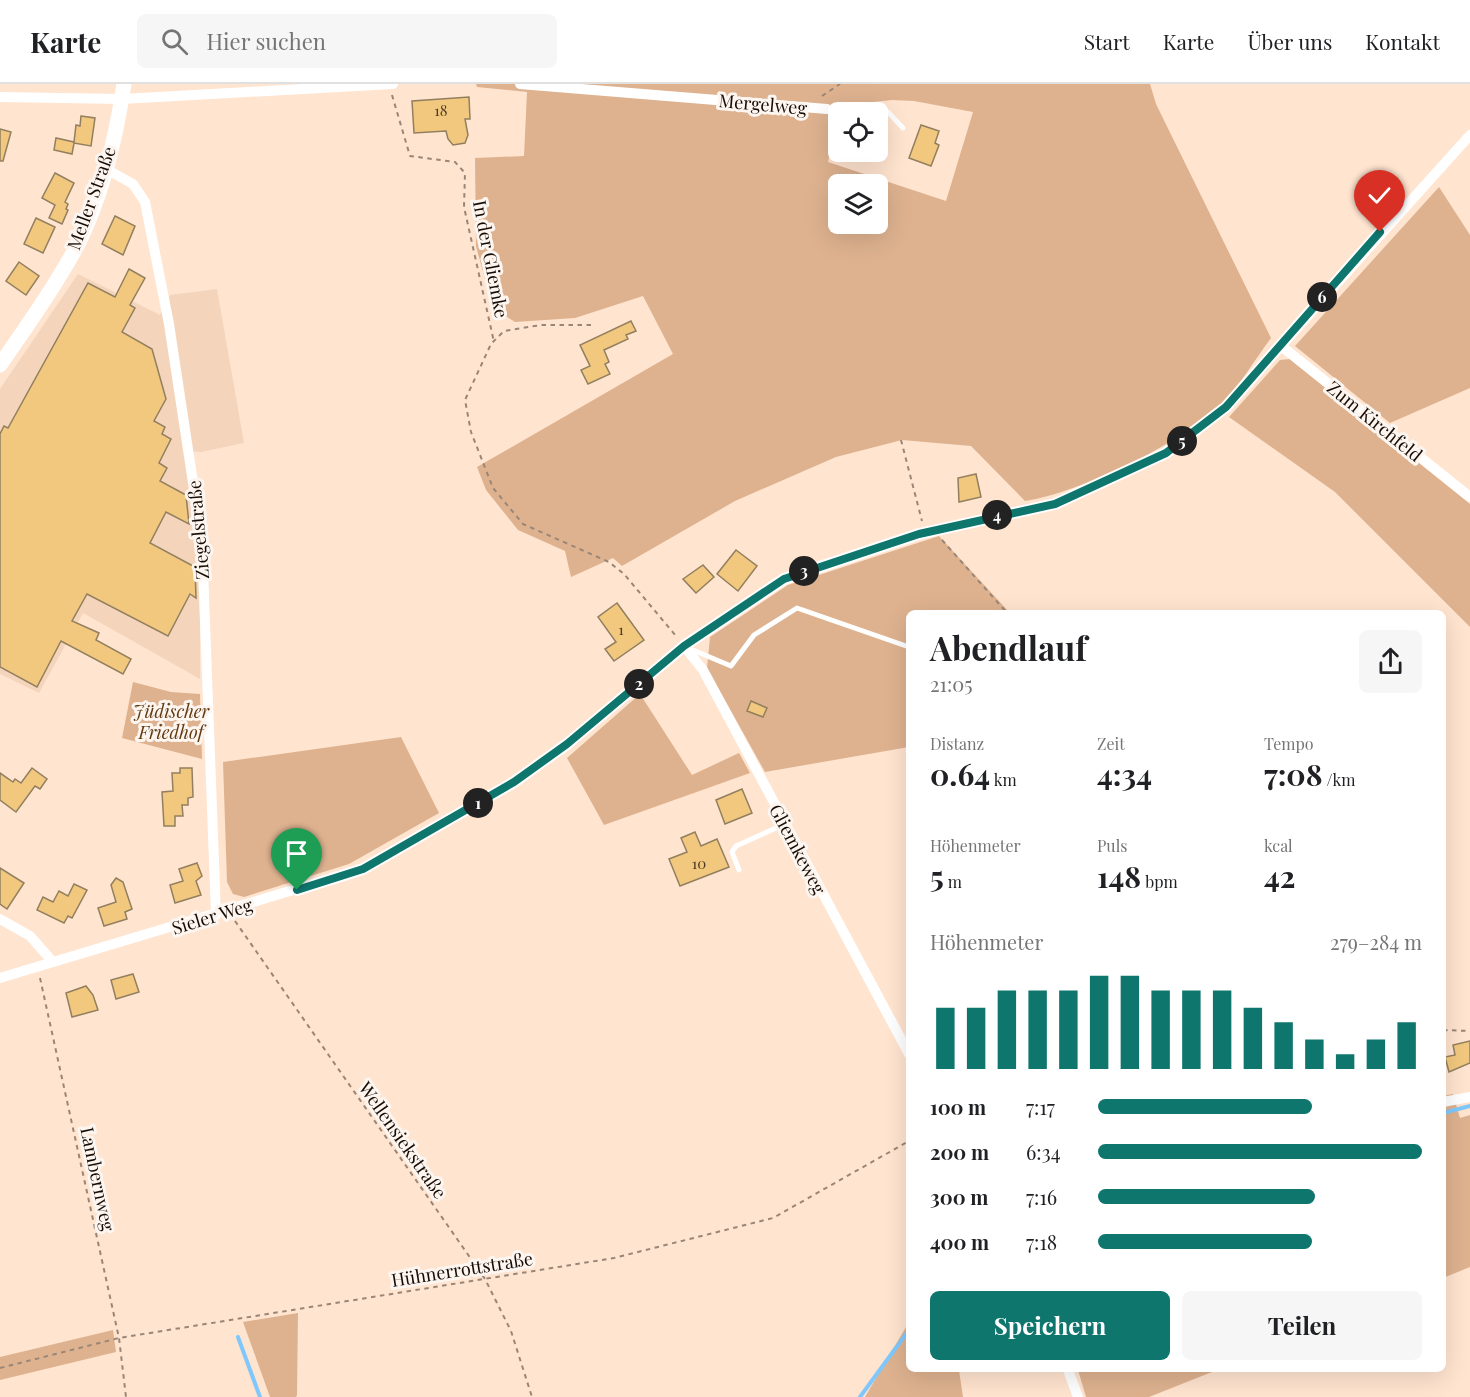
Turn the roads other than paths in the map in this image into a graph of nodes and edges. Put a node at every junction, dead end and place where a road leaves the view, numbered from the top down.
1 (393, 84) edge
2 (520, 84) edge
3 (387, 85) edge
4 (123, 92) edge
5 (0, 97) edge
6 (826, 109) joint
7 (903, 128) dead end
8 (1470, 135) edge
9 (106, 169) junction
10 (1280, 345) junction
11 (0, 365) edge
12 (1470, 497) edge
13 (684, 646) junction
14 (906, 646) edge
15 (785, 824) junction
16 (739, 870) dead end
17 (216, 915) junction
18 (0, 919) edge
19 (53, 962) junction
20 (0, 978) edge
21 (906, 1048) edge
22 (1470, 1097) edge
23 (1446, 1101) edge
24 (1069, 1372) edge
25 (1078, 1397) edge

1 - 3 street
2 - 6 street, Mergelweg
3 - 4 street
4 - 5 street
4 - 9 main road, Meller Straße
6 - 7 lane
8 - 10 street, Sieler Weg
9 - 11 main road, Meller Straße
9 - 17 street, Ziegelstraße
10 - 12 street, Zum Kirchfeld
10 - 13 street, Sieler Weg
13 - 14 lane
13 - 15 street, Gliemkeweg
13 - 17 street, Sieler Weg
15 - 16 lane
15 - 21 street, Gliemkeweg
17 - 19 street, Sieler Weg
18 - 19 street
19 - 20 street, Sieler Weg
22 - 23 street
24 - 25 street

